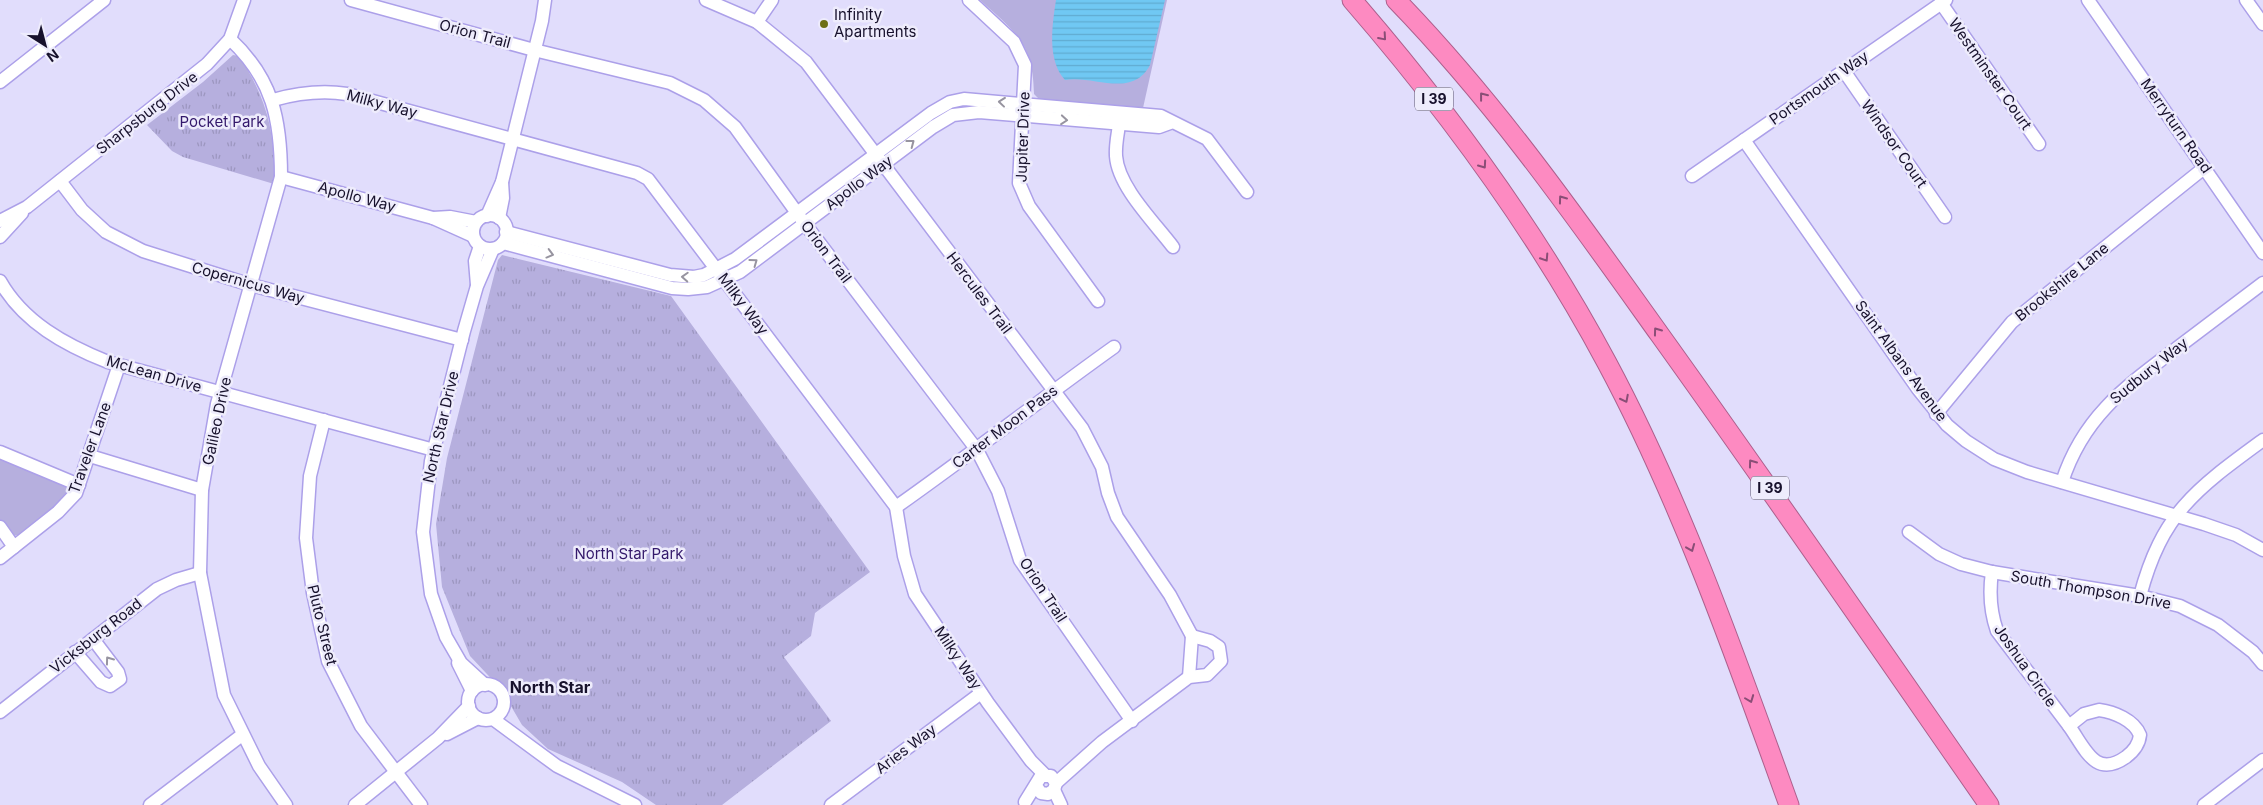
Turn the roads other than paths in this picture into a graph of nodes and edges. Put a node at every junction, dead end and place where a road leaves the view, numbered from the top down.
1 (104, 0) edge
2 (244, 0) edge
3 (351, 0) edge
4 (545, 0) edge
5 (706, 0) edge
6 (772, 0) edge
7 (970, 0) edge
8 (1352, 0) edge
9 (1396, 0) edge
10 (2088, 0) edge
11 (2246, 0) edge
12 (1944, 2) edge
13 (757, 22) junction
14 (2263, 24) edge
15 (230, 39) junction
16 (534, 50) junction
17 (1844, 71) junction
18 (0, 82) edge
19 (273, 100) junction
20 (1024, 110) junction
21 (1120, 119) junction
22 (513, 140) junction
23 (1744, 140) junction
24 (2039, 144) dead end
25 (874, 154) junction
26 (882, 165) junction
27 (2204, 168) junction
28 (1692, 176) dead end
29 (281, 177) junction
30 (60, 180) junction
31 (1247, 192) dead end
32 (26, 207) junction
33 (797, 213) junction
34 (1945, 217) dead end
35 (432, 218) junction
36 (487, 219) junction
37 (0, 222) edge
38 (805, 224) junction
39 (0, 237) edge
40 (491, 241) junction
41 (1173, 247) dead end
42 (2263, 253) edge
43 (717, 269) junction
44 (725, 280) junction
45 (0, 281) edge
46 (2263, 283) edge
47 (252, 286) junction
48 (4, 292) edge
49 (1098, 301) dead end
50 (462, 340) junction
51 (1114, 347) dead end
52 (119, 365) junction
53 (1053, 390) junction
54 (221, 393) junction
55 (1936, 414) junction
56 (324, 420) junction
57 (2263, 440) edge
58 (434, 450) junction
59 (977, 450) junction
60 (0, 452) edge
61 (90, 456) junction
62 (2062, 482) junction
63 (80, 485) junction
64 (202, 490) junction
65 (896, 507) junction
66 (2174, 516) junction
67 (1792, 519) junction
68 (0, 527) edge
69 (1909, 532) dead end
70 (14, 547) junction
71 (2263, 550) edge
72 (0, 558) edge
73 (1992, 572) junction
74 (200, 574) junction
75 (2140, 596) junction
76 (1192, 636) junction
77 (93, 639) junction
78 (76, 652) junction
79 (456, 656) junction
80 (2263, 664) edge
81 (1189, 677) junction
82 (485, 685) junction
83 (472, 692) junction
84 (981, 693) junction
85 (469, 706) junction
86 (503, 709) junction
87 (0, 712) edge
88 (478, 718) junction
89 (492, 719) junction
90 (1132, 721) junction
91 (2069, 726) junction
92 (242, 735) junction
93 (438, 738) junction
94 (521, 741) junction
95 (2263, 760) edge
96 (396, 773) junction
97 (1046, 784) junction
98 (1022, 803) edge
99 (150, 805) edge
100 (286, 805) edge
101 (355, 805) edge
102 (422, 805) edge
103 (635, 805) edge
104 (831, 805) edge
105 (1060, 805) edge
106 (1788, 805) edge
107 (1989, 805) edge
108 (2002, 805) edge
109 (2204, 805) edge

1 - 18 street
2 - 15 street, Sharpsburg Drive
3 - 16 street, Orion Trail
4 - 16 street
5 - 13 street, Hercules Trail
6 - 13 street
7 - 20 street, Jupiter Drive
8 -> 106 highway, I 39
67 -> 9 highway, I 39
10 - 27 street, Merryturn Road
11 - 14 street
12 - 17 street, Portsmouth Way
12 - 24 street, Westminster Court
13 - 25 street, Hercules Trail
15 - 19 street, Galileo Drive
15 - 30 street, Sharpsburg Drive
16 - 22 street
16 - 33 street, Orion Trail
17 - 23 street, Portsmouth Way
17 - 34 street, Windsor Court
19 - 22 street, Milky Way
19 - 29 street, Galileo Drive
20 - 21 street, Apollo Way
20 -> 25 street, Apollo Way
26 -> 20 street, Apollo Way
20 - 49 street, Jupiter Drive
21 - 31 street, Apollo Way
21 - 41 street
22 - 36 street
22 - 43 street, Milky Way
23 - 28 street, Portsmouth Way
23 - 55 street, Saint Albans Avenue
25 - 26 street, Hercules Trail
25 - 33 street, Apollo Way
26 - 38 street, Apollo Way
26 - 53 street, Hercules Trail
27 - 42 street, Merryturn Road
27 - 55 street, Brookshire Lane
29 - 35 street, Apollo Way
29 - 47 street, Galileo Drive
30 - 32 street, Sharpsburg Drive
30 - 47 street, Copernicus Way
32 - 37 street, Sharpsburg Drive
32 - 39 street, Sharpsburg Drive
33 - 38 street, Orion Trail
33 - 43 street, Apollo Way
35 - 36 street, Apollo Way
35 - 40 street, Apollo Way
36 - 40 street, North Star Drive
36 - 40 street
44 -> 38 street, Apollo Way
38 - 59 street, Orion Trail
43 -> 40 street, Apollo Way
40 -> 44 street, Apollo Way
40 - 50 street, North Star Drive
43 - 44 street, Milky Way
44 - 65 street, Milky Way
45 - 48 street, McLean Drive
46 - 62 street, Sudbury Way
47 - 50 street, Copernicus Way
47 - 54 street, Galileo Drive
48 - 52 street, McLean Drive
50 - 58 street, North Star Drive
51 - 53 street, Carter Moon Pass
52 - 54 street, McLean Drive
52 - 61 street, Traveler Lane
53 - 59 street, Carter Moon Pass
53 - 76 street, Hercules Trail
54 - 56 street, McLean Drive
54 - 64 street, Galileo Drive
55 - 62 street, Saint Albans Avenue
56 - 58 street, McLean Drive
56 - 96 street, Pluto Street
57 - 66 street
58 - 79 street, North Star Drive
59 - 65 street, Carter Moon Pass
59 - 90 street, Orion Trail
60 - 63 street
61 - 63 street, Traveler Lane
61 - 64 street
62 - 66 street, Saint Albans Avenue
63 - 70 street, Traveler Lane
64 - 74 street, Galileo Drive
65 - 84 street, Milky Way
66 - 71 street, Saint Albans Avenue
66 - 75 street
67 - 107 highway, I 39
67 - 108 highway
68 - 70 street
69 - 73 street, South Thompson Drive
70 - 72 street, Traveler Lane
73 - 75 street, South Thompson Drive
73 - 91 street, Joshua Circle
74 - 77 street, Vicksburg Road
74 - 92 street, Galileo Drive
75 - 80 street, South Thompson Drive
76 - 81 street
76 - 81 street
77 - 78 street, Vicksburg Road
78 -> 77 street
78 - 87 street, Vicksburg Road
79 - 82 street, North Star Drive
79 - 83 street, North Star Drive
81 - 90 street
82 - 83 street
82 - 86 street
83 - 85 street
84 - 97 street, Milky Way
84 - 104 street, Aries Way
85 - 88 street
85 - 93 street
86 - 89 street
86 - 94 street
88 - 89 street
88 - 93 street
89 - 94 street
90 - 97 street
91 - 91 street, Joshua Circle
92 - 99 street
92 - 100 street, Galileo Drive
93 - 96 street
94 - 103 street
95 - 109 street
96 - 101 street
96 - 102 street, Pluto Street
97 - 98 street
97 - 105 street, Milky Way

